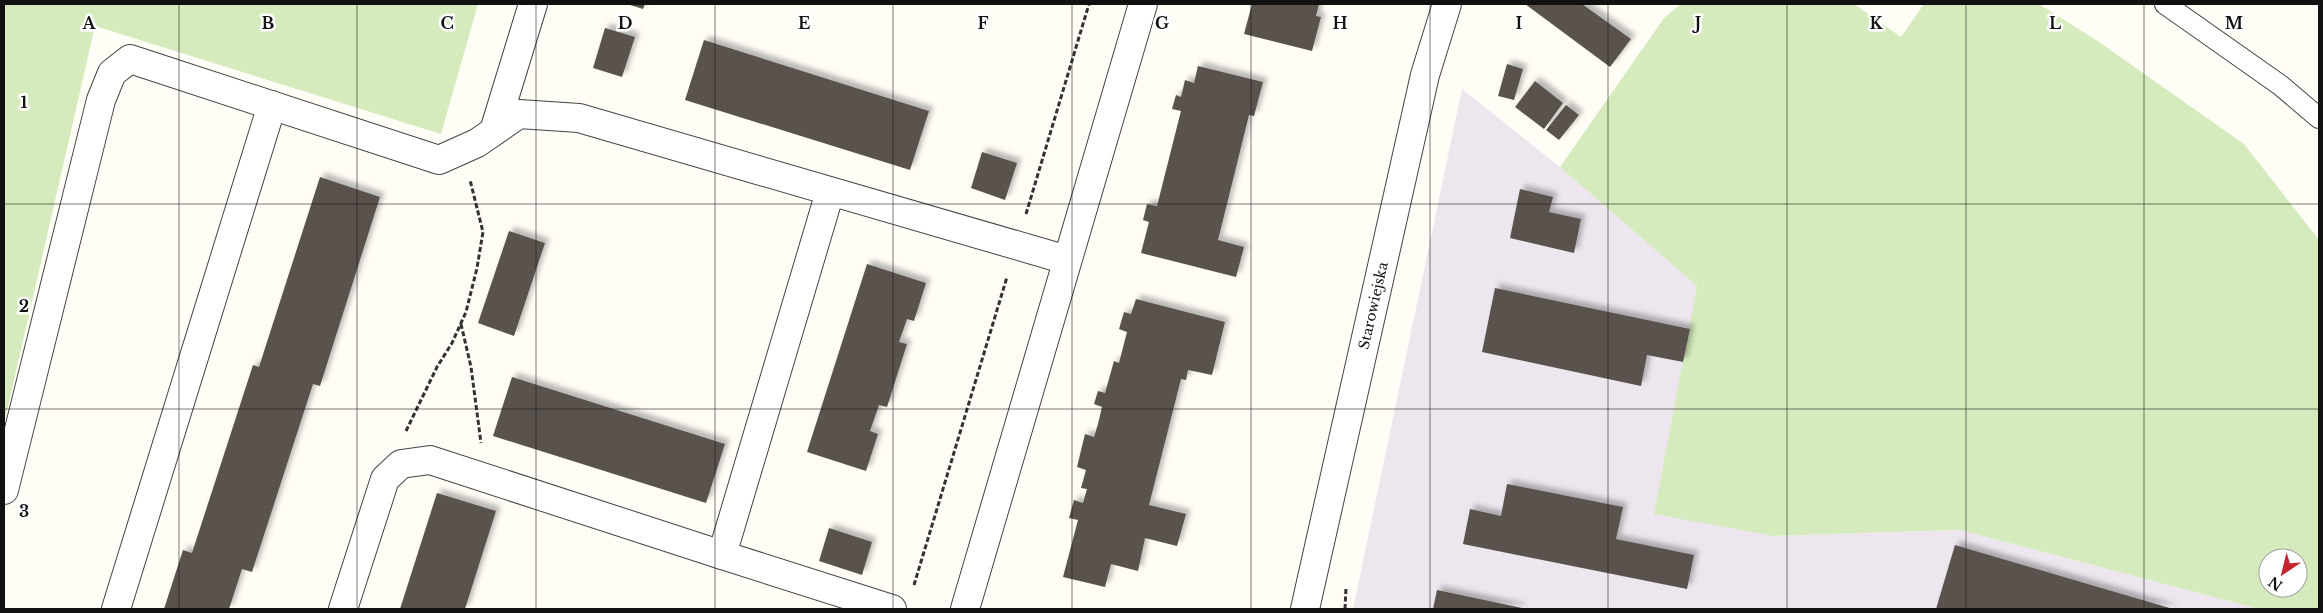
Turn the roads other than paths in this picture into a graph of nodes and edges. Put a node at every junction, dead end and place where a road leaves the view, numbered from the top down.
1 (533, 4) edge
2 (1143, 4) edge
3 (1447, 4) edge
4 (2165, 4) edge
5 (272, 105) junction
6 (2319, 118) edge
7 (494, 131) junction
8 (830, 192) junction
9 (1067, 260) junction
10 (4, 490) edge
11 (722, 555) junction
12 (902, 600) edge
13 (116, 609) edge
14 (343, 609) edge
15 (964, 609) edge
16 (1305, 609) edge

1 - 7 street
2 - 9 street
3 - 16 street, Starowiejska
4 - 6 lane
5 - 7 street
5 - 10 street
5 - 13 street
7 - 8 street
8 - 9 street
8 - 11 street
9 - 15 street
11 - 12 street
11 - 14 street

